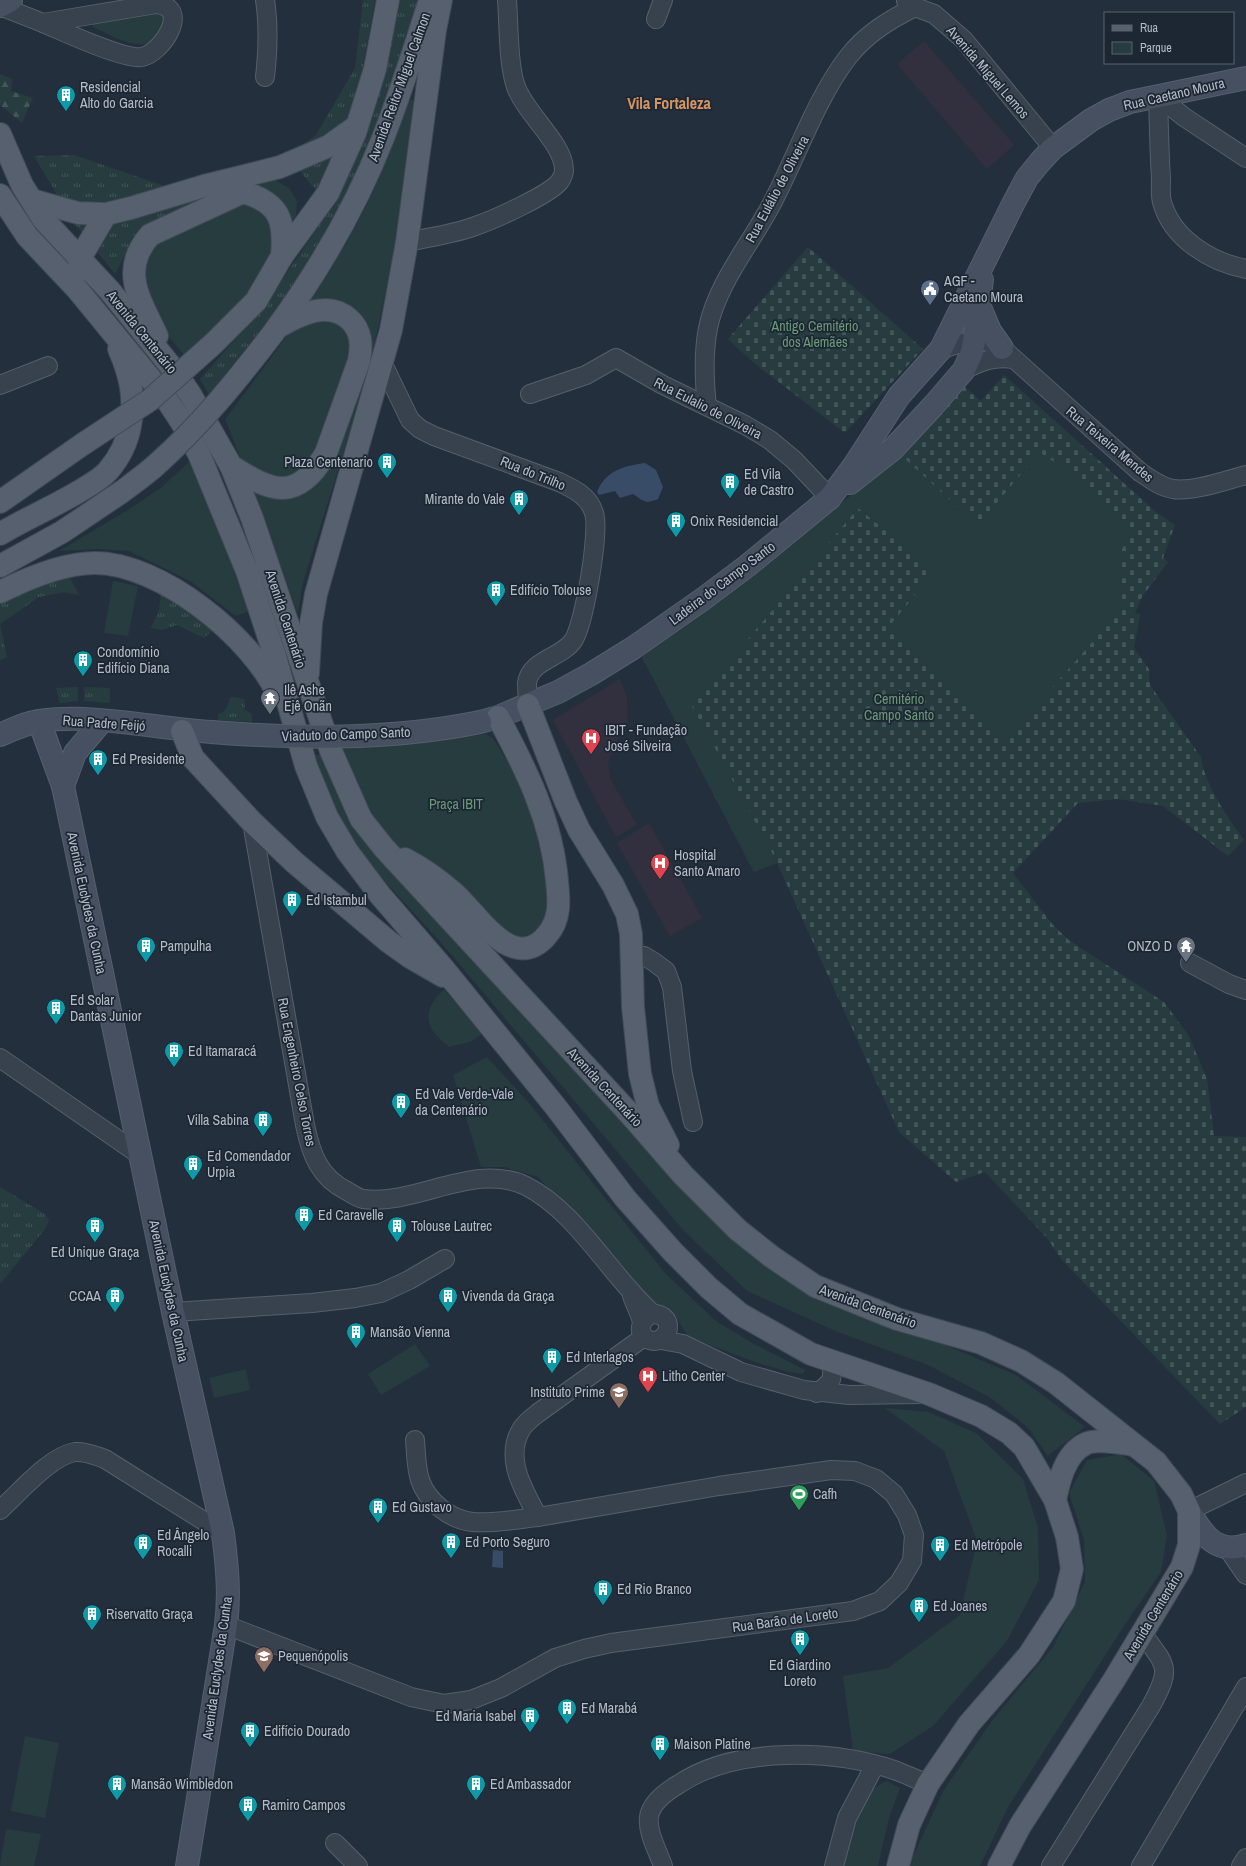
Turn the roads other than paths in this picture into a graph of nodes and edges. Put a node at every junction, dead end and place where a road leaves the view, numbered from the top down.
1 (11, 0) edge
2 (265, 0) edge
3 (388, 0) edge
4 (430, 0) edge
5 (441, 0) edge
6 (507, 0) edge
7 (663, 0) edge
8 (910, 3) edge
9 (0, 6) edge
10 (656, 20) dead end
11 (42, 23) junction
12 (265, 77) dead end
13 (1246, 78) edge
14 (1158, 96) junction
15 (357, 126) junction
16 (0, 134) edge
17 (1053, 148) junction
18 (1246, 158) edge
19 (0, 195) edge
20 (32, 200) junction
21 (106, 214) junction
22 (407, 242) junction
23 (282, 256) junction
24 (80, 258) junction
25 (986, 259) junction
26 (1246, 269) edge
27 (77, 290) junction
28 (978, 302) junction
29 (276, 330) junction
30 (112, 331) junction
31 (974, 341) junction
32 (939, 353) junction
33 (1007, 354) junction
34 (382, 364) junction
35 (48, 366) dead end
36 (173, 369) junction
37 (964, 370) junction
38 (0, 385) edge
39 (530, 394) dead end
40 (707, 406) junction
41 (890, 410) junction
42 (910, 431) junction
43 (231, 466) junction
44 (1246, 475) edge
45 (830, 498) junction
46 (0, 502) edge
47 (0, 534) edge
48 (0, 566) edge
49 (0, 592) edge
50 (307, 682) junction
51 (528, 705) junction
52 (489, 720) junction
53 (40, 721) junction
54 (102, 721) junction
55 (182, 730) junction
56 (211, 732) joint
57 (0, 735) edge
58 (300, 743) junction
59 (63, 786) junction
60 (252, 822) junction
61 (384, 848) junction
62 (632, 955) junction
63 (1190, 963) dead end
64 (455, 983) junction
65 (1246, 990) edge
66 (0, 1058) edge
67 (693, 1122) dead end
68 (140, 1155) junction
69 (683, 1175) junction
70 (445, 1259) dead end
71 (173, 1312) junction
72 (654, 1328) junction
73 (830, 1362) junction
74 (817, 1393) junction
75 (929, 1394) junction
76 (415, 1440) dead end
77 (1134, 1445) junction
78 (1246, 1483) edge
79 (1055, 1500) junction
80 (0, 1510) edge
81 (1189, 1511) junction
82 (538, 1517) junction
83 (223, 1533) junction
84 (1236, 1546) edge
85 (1246, 1575) edge
86 (226, 1625) junction
87 (1142, 1634) junction
88 (1246, 1687) edge
89 (875, 1765) junction
90 (928, 1784) junction
91 (335, 1843) dead end
92 (1246, 1858) edge
93 (187, 1866) edge
94 (358, 1866) edge
95 (663, 1866) edge
96 (834, 1866) edge
97 (898, 1866) edge
98 (999, 1866) edge
99 (1051, 1866) edge
100 (1141, 1866) edge
101 (1241, 1866) edge

1 - 9 main road
2 - 12 street
3 - 15 main road, Avenida Reitor Miguel Calmon
4 - 29 main road, Avenida Reitor Miguel Calmon
5 - 22 main road
6 - 22 street
7 - 10 street
8 - 17 street, Avenida Miguel Lemos
8 - 40 street, Rua Eulálio de Oliveira
9 - 11 street
11 - 11 street
13 - 14 main road, Rua Caetano Moura
14 - 17 main road, Rua Caetano Moura
14 - 18 street
14 - 26 street
15 - 21 main road
15 - 23 main road, Avenida Reitor Miguel Calmon
16 - 20 main road, Avenida Centenário
17 - 25 main road, Rua Caetano Moura
19 - 27 main road, Avenida Centenário
20 - 21 main road
20 - 24 main road, Avenida Centenário
21 - 24 main road
22 - 34 main road
23 - 36 main road
23 - 46 main road, Avenida Reitor Miguel Calmon, bridge
24 - 27 main road
24 - 36 main road, Avenida Centenário
25 - 28 main road
25 - 32 main road, Ladeira do Campo Santo
27 - 30 main road, Avenida Centenário
28 - 31 main road
28 - 33 main road
29 - 43 main road
29 - 48 main road, Avenida Reitor Miguel Calmon, bridge
30 - 47 main road
30 - 58 main road, Avenida Centenário
31 - 32 street, Rua Teixeira Mendes
31 - 33 street, Rua Teixeira Mendes
31 - 37 main road
32 - 37 main road
32 - 41 main road, Ladeira do Campo Santo
33 - 37 street
33 - 44 street, Rua Teixeira Mendes
34 - 50 main road
34 - 51 street, Rua do Trilho
35 - 38 street
36 - 43 main road, Avenida Centenário
37 - 42 main road
39 - 40 street, Rua Eulalio de Oliveira
40 - 45 street, Rua Eulalio de Oliveira
41 - 42 main road
41 - 45 main road, Ladeira do Campo Santo
42 - 45 main road
43 - 50 main road, Avenida Centenário
45 - 51 main road, Ladeira do Campo Santo
49 - 58 main road
50 - 61 main road, Avenida Centenário
51 - 52 main road, Ladeira do Campo Santo
51 - 62 main road
52 - 56 main road, Viaduto do Campo Santo, bridge
52 - 61 main road
53 - 54 main road, Rua Padre Feijó
53 - 57 main road, Rua Padre Feijó
53 - 59 main road, Avenida Euclydes da Cunha
54 - 55 main road, Rua Padre Feijó
54 - 59 main road
55 - 56 main road, Rua Padre Feijó
55 - 60 main road
58 - 64 main road, Avenida Centenário
59 - 68 main road, Avenida Euclydes da Cunha
60 - 64 main road
60 - 72 street, Rua Engenheiro Celso Torres
61 - 69 main road, Avenida Centenário
62 - 67 street
62 - 69 main road
63 - 65 street
64 - 73 main road, Avenida Centenário
66 - 68 street
68 - 71 main road, Avenida Euclydes da Cunha
69 - 77 main road, Avenida Centenário
70 - 71 street
71 - 83 main road, Avenida Euclydes da Cunha
72 - 74 street, Rua Engenheiro Celso Torres
72 - 82 street
73 - 74 street
73 - 75 main road, Avenida Centenário
74 - 75 street, Rua Engenheiro Celso Torres
75 - 79 main road, Avenida Centenário
76 - 82 street, Rua Barão de Loreto
77 - 79 main road
77 - 81 main road, Avenida Centenário
78 - 81 street
79 - 90 main road, Avenida Centenário
80 - 83 street
81 - 84 main road
81 - 87 main road, Avenida Centenário
82 - 86 street, Rua Barão de Loreto
83 - 86 main road, Avenida Euclydes da Cunha
84 - 85 street
86 - 93 main road, Avenida Euclydes da Cunha
87 - 98 main road, Avenida Centenário
87 - 99 street
88 - 100 street
89 - 90 street
89 - 95 street
89 - 96 street
90 - 97 main road, Avenida Centenário
91 - 94 street
92 - 101 street

